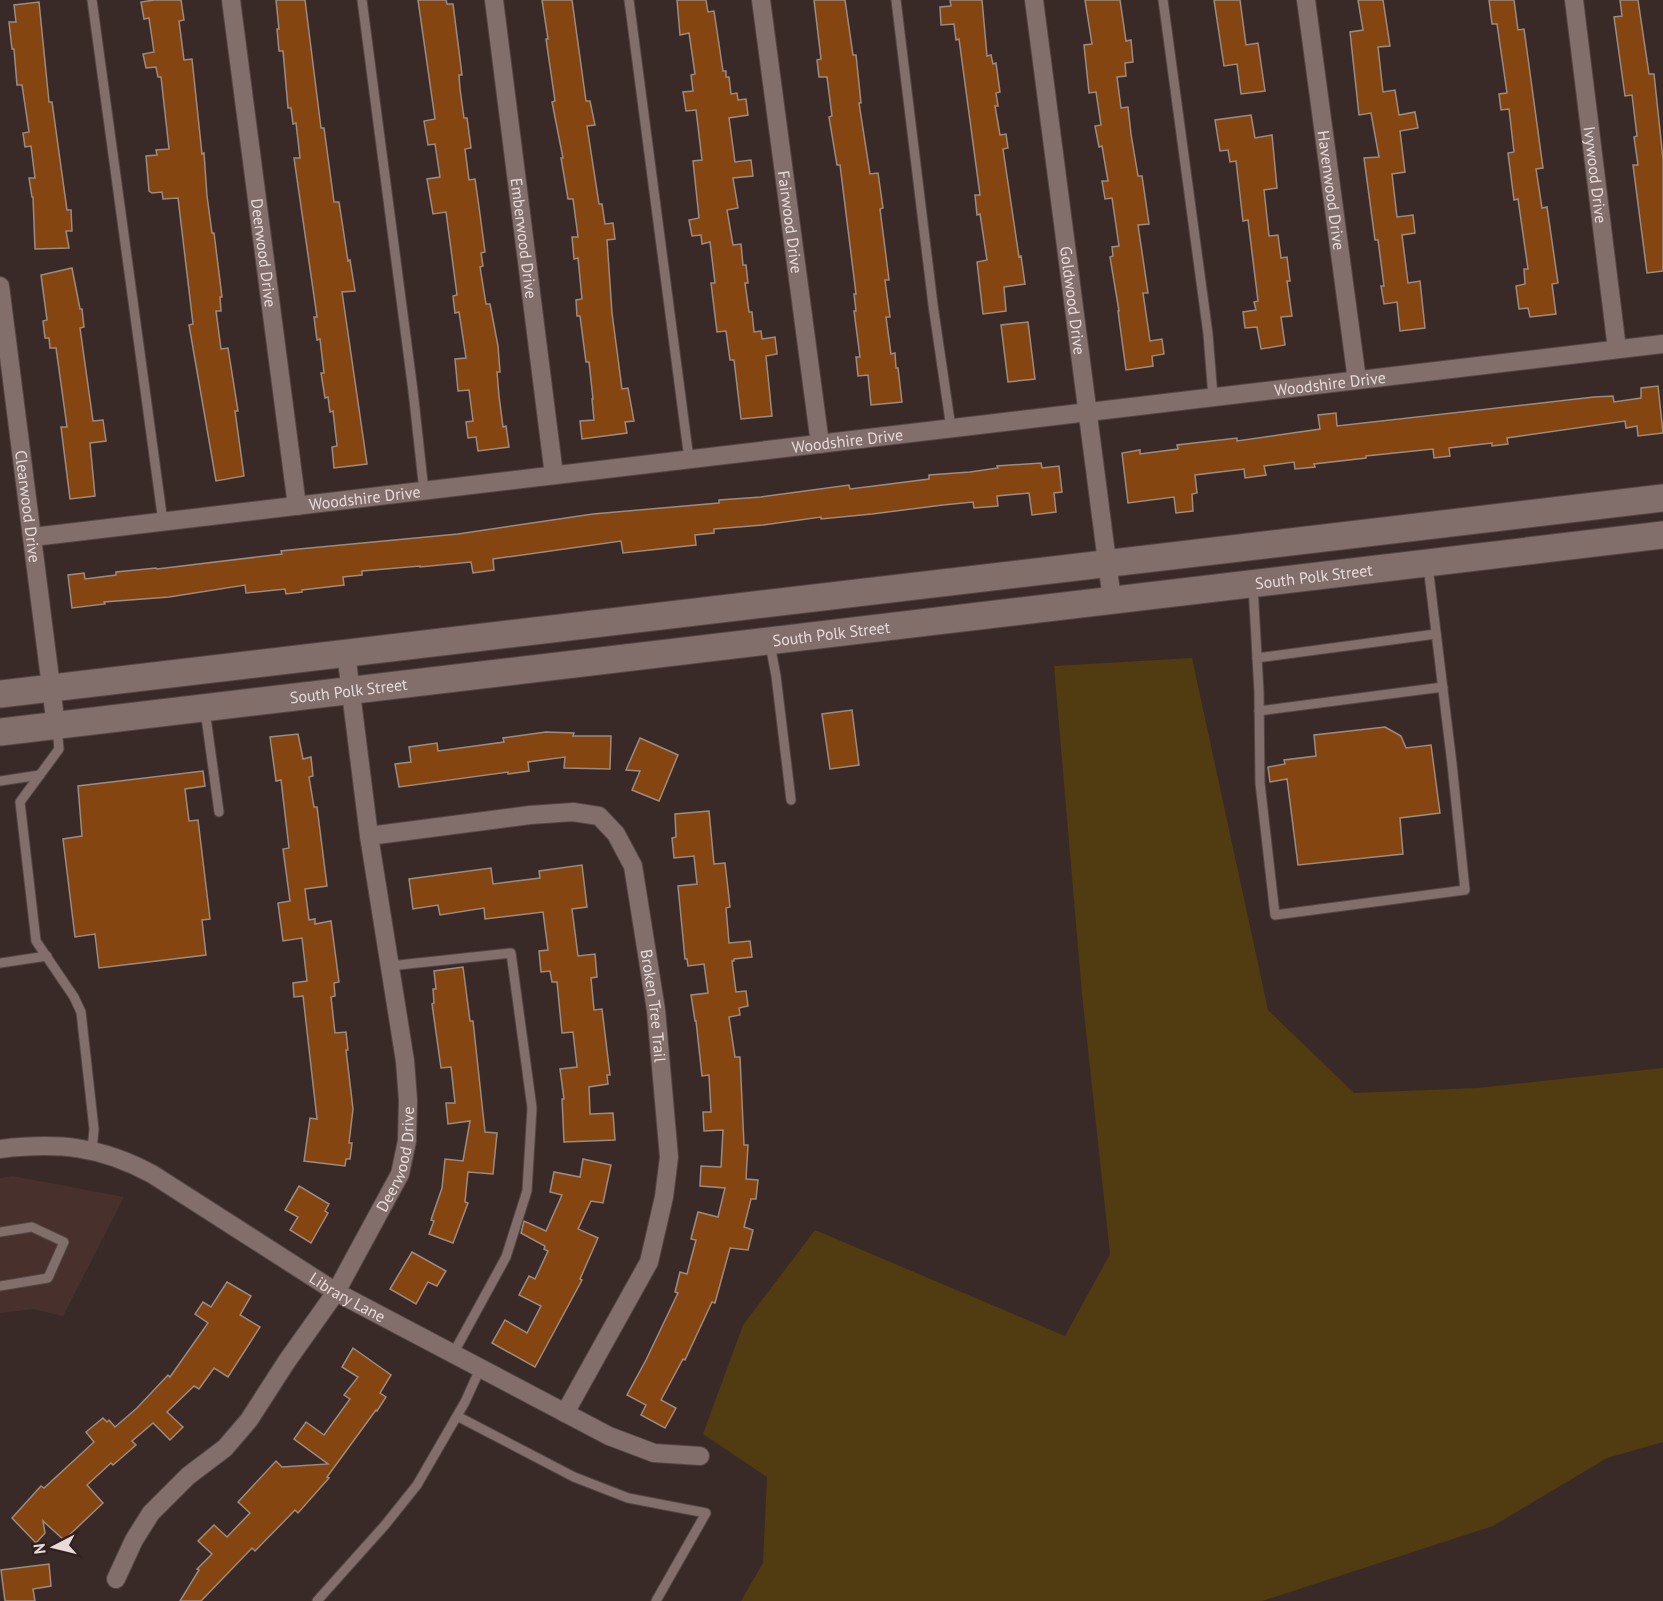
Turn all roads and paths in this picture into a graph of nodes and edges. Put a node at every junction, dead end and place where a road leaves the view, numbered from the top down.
1 (92, 0) edge
2 (231, 0) edge
3 (362, 0) edge
4 (494, 0) edge
5 (629, 0) edge
6 (761, 0) edge
7 (896, 0) edge
8 (1034, 0) edge
9 (1163, 0) edge
10 (1306, 0) edge
11 (1574, 0) edge
12 (0, 286) edge
13 (1663, 344) edge
14 (1617, 350) junction
15 (1356, 380) junction
16 (1213, 397) junction
17 (1088, 412) junction
18 (951, 428) junction
19 (820, 444) junction
20 (689, 459) junction
21 (554, 475) junction
22 (424, 491) junction
23 (1663, 498) edge
24 (297, 506) junction
25 (163, 522) junction
26 (1663, 535) edge
27 (33, 537) junction
28 (1107, 563) junction
29 (1428, 563) junction
30 (1252, 584) junction
31 (1112, 600) junction
32 (765, 604) junction
33 (1436, 634) junction
34 (770, 641) junction
35 (346, 653) junction
36 (1257, 658) junction
37 (1443, 687) junction
38 (50, 688) junction
39 (350, 691) junction
40 (0, 694) edge
41 (205, 708) junction
42 (1259, 711) junction
43 (56, 726) junction
44 (0, 732) edge
45 (40, 775) junction
46 (0, 781) edge
47 (791, 800) dead end
48 (219, 812) dead end
49 (369, 836) junction
50 (47, 956) junction
51 (0, 963) edge
52 (389, 966) junction
53 (0, 1149) edge
54 (92, 1150) junction
55 (0, 1232) edge
56 (0, 1286) edge
57 (336, 1292) junction
58 (453, 1354) junction
59 (480, 1369) junction
60 (565, 1413) junction
61 (457, 1416) junction
62 (700, 1456) dead end
63 (116, 1579) dead end
64 (317, 1601) edge
65 (656, 1601) edge

1 - 25 lane
2 - 24 street, Deerwood Drive
3 - 22 lane
4 - 21 street, Emberwood Drive
5 - 20 lane
6 - 19 street, Fairwood Drive
7 - 18 lane
8 - 17 street, Goldwood Drive
9 - 16 lane
10 - 15 street, Havenwood Drive
11 - 14 street, Ivywood Drive
12 - 27 street, Clearwood Drive
13 - 14 street, Woodshire Drive
14 - 15 street, Woodshire Drive
15 - 16 street, Woodshire Drive
16 - 17 street, Woodshire Drive
17 - 18 street, Woodshire Drive
17 - 28 street, Goldwood Drive
18 - 19 street, Woodshire Drive
19 - 20 street, Woodshire Drive
20 - 21 street, Woodshire Drive
21 - 22 street, Woodshire Drive
22 - 24 street, Woodshire Drive
23 - 28 main road
24 - 25 street, Woodshire Drive
25 - 27 street, Woodshire Drive
26 - 29 main road, South Polk Street
27 - 38 street, Clearwood Drive
28 - 31 street, Goldwood Drive
28 - 32 main road
29 - 30 main road, South Polk Street
29 - 33 lane
30 - 31 main road, South Polk Street
30 - 36 lane
31 - 34 main road, South Polk Street
32 - 34 main road
32 - 35 main road
33 - 36 lane
33 - 37 lane
34 - 39 main road, South Polk Street
34 - 47 lane
35 - 38 main road
35 - 39 street, Deerwood Drive
36 - 42 lane
37 - 42 lane
37 - 42 lane
38 - 40 main road
38 - 43 street, Clearwood Drive
39 - 41 main road, South Polk Street
39 - 49 street, Deerwood Drive
41 - 43 main road, South Polk Street
41 - 48 lane
43 - 44 main road, South Polk Street
43 - 45 lane
45 - 46 lane
45 - 50 lane
49 - 52 street, Deerwood Drive
49 - 60 street, Broken Tree Trail
50 - 51 lane
50 - 54 lane
52 - 57 street, Deerwood Drive
52 - 58 lane
53 - 54 street, Library Lane
54 - 57 street, Library Lane
55 - 56 lane
57 - 58 street, Library Lane
57 - 63 street, Deerwood Drive
58 - 59 street, Library Lane
59 - 60 street, Library Lane
59 - 61 lane
60 - 62 street, Library Lane
61 - 64 lane
61 - 65 lane

